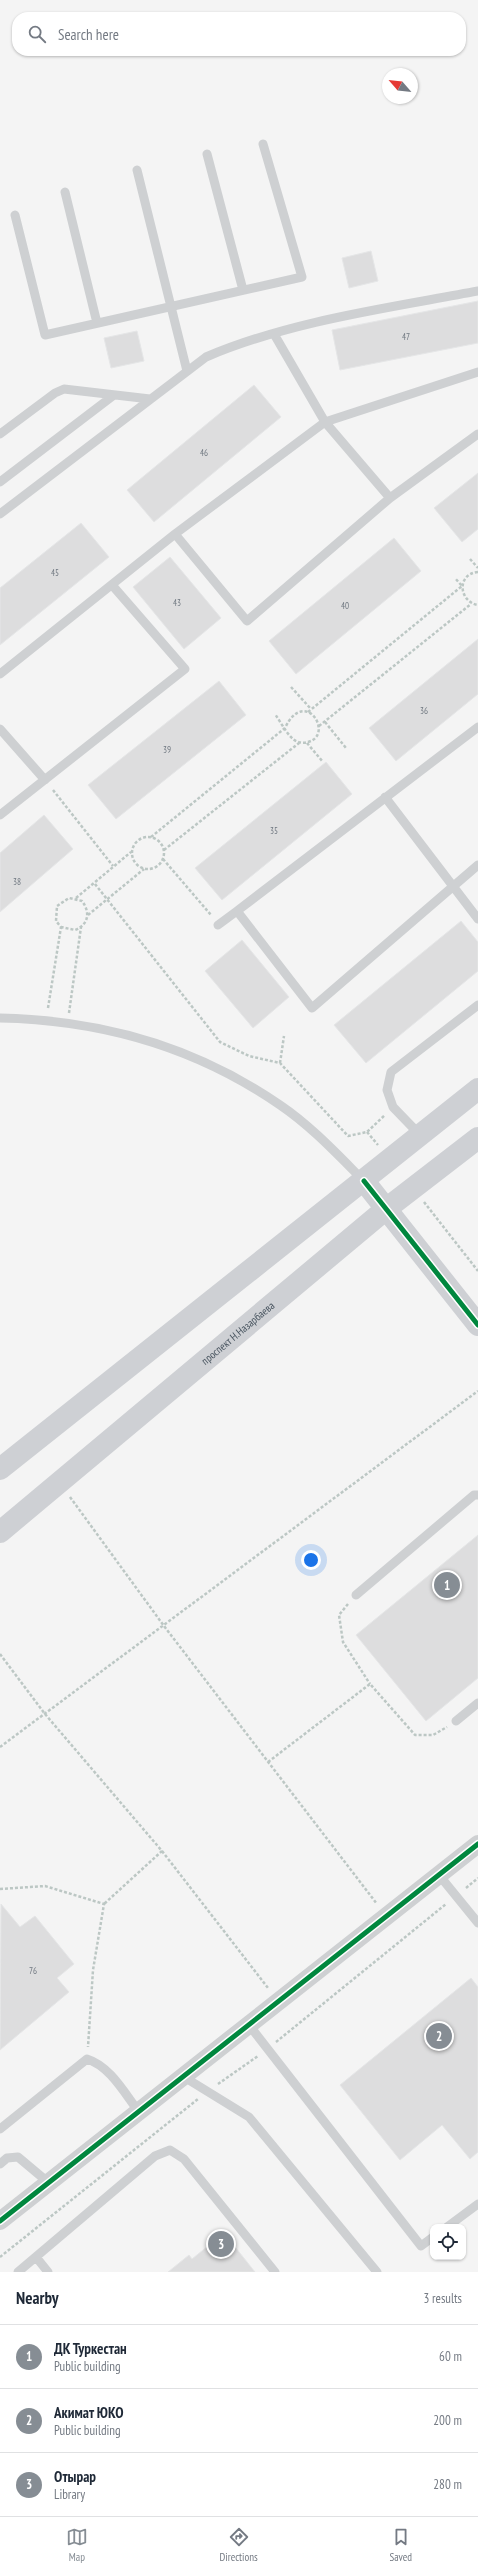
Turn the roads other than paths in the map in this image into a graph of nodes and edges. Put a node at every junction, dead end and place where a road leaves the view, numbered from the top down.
1 (263, 144) dead end
2 (207, 154) dead end
3 (137, 170) dead end
4 (65, 192) dead end
5 (15, 215) dead end
6 (243, 290) junction
7 (478, 291) edge
8 (171, 306) junction
9 (97, 323) junction
10 (274, 334) junction
11 (187, 371) junction
12 (478, 372) edge
13 (114, 395) junction
14 (150, 399) junction
15 (325, 422) junction
16 (0, 434) edge
17 (478, 434) edge
18 (0, 482) edge
19 (390, 498) junction
20 (0, 514) edge
21 (176, 534) junction
22 (112, 585) junction
23 (0, 674) edge
24 (478, 727) edge
25 (0, 729) edge
26 (45, 780) junction
27 (385, 797) junction
28 (0, 815) edge
29 (478, 865) edge
30 (453, 888) junction
31 (237, 911) junction
32 (478, 919) edge
33 (218, 924) road end
34 (478, 1005) edge
35 (0, 1018) edge
36 (478, 1089) edge
37 (421, 1136) junction
38 (478, 1138) edge
39 (364, 1181) junction
40 (386, 1209) junction
41 (478, 1325) edge
42 (0, 1469) edge
43 (478, 1495) edge
44 (0, 1532) edge
45 (356, 1595) road end
46 (478, 1704) edge
47 (456, 1721) road end
48 (478, 1844) edge
49 (439, 1875) junction
50 (478, 1923) edge
51 (250, 2025) junction
52 (184, 2076) junction
53 (139, 2112) junction
54 (0, 2129) edge
55 (0, 2164) edge
56 (49, 2183) junction
57 (478, 2204) edge
58 (0, 2221) edge
59 (451, 2224) edge
60 (430, 2239) edge
61 (36, 2257) junction
62 (18, 2272) edge
63 (48, 2272) edge
64 (275, 2272) edge
65 (377, 2272) edge

1 - 6 lane
2 - 6 lane
3 - 8 lane
4 - 9 lane
5 - 9 lane
6 - 8 lane
7 - 10 lane
8 - 9 lane
8 - 11 lane
10 - 11 lane
10 - 15 lane
11 - 14 lane
12 - 15 lane
13 - 14 lane
13 - 16 lane
13 - 18 lane
14 - 20 lane
15 - 19 lane
15 - 21 lane
17 - 19 lane
19 - 21 lane
21 - 22 lane
22 - 23 lane
22 - 26 lane
24 - 27 lane
25 - 26 lane
26 - 28 lane
27 - 30 lane
27 - 31 lane
29 - 30 lane
30 - 31 lane
30 - 32 lane
31 - 33 lane
34 - 37 lane
35 - 39 lane
36 - 37 main road
37 - 39 main road
38 - 40 main road, проспект Н.Назарбаева
39 - 40 main road
39 - 42 main road
40 - 41 main road
40 - 44 main road, проспект Н.Назарбаева
43 - 45 lane
46 - 47 lane
48 - 49 street
49 - 50 lane
49 - 51 street
51 - 52 street
51 - 60 lane
52 - 53 street
52 - 65 lane
53 - 54 lane
53 - 56 street
55 - 56 lane
56 - 58 street
57 - 59 lane
61 - 62 lane
61 - 63 lane
61 - 64 lane

